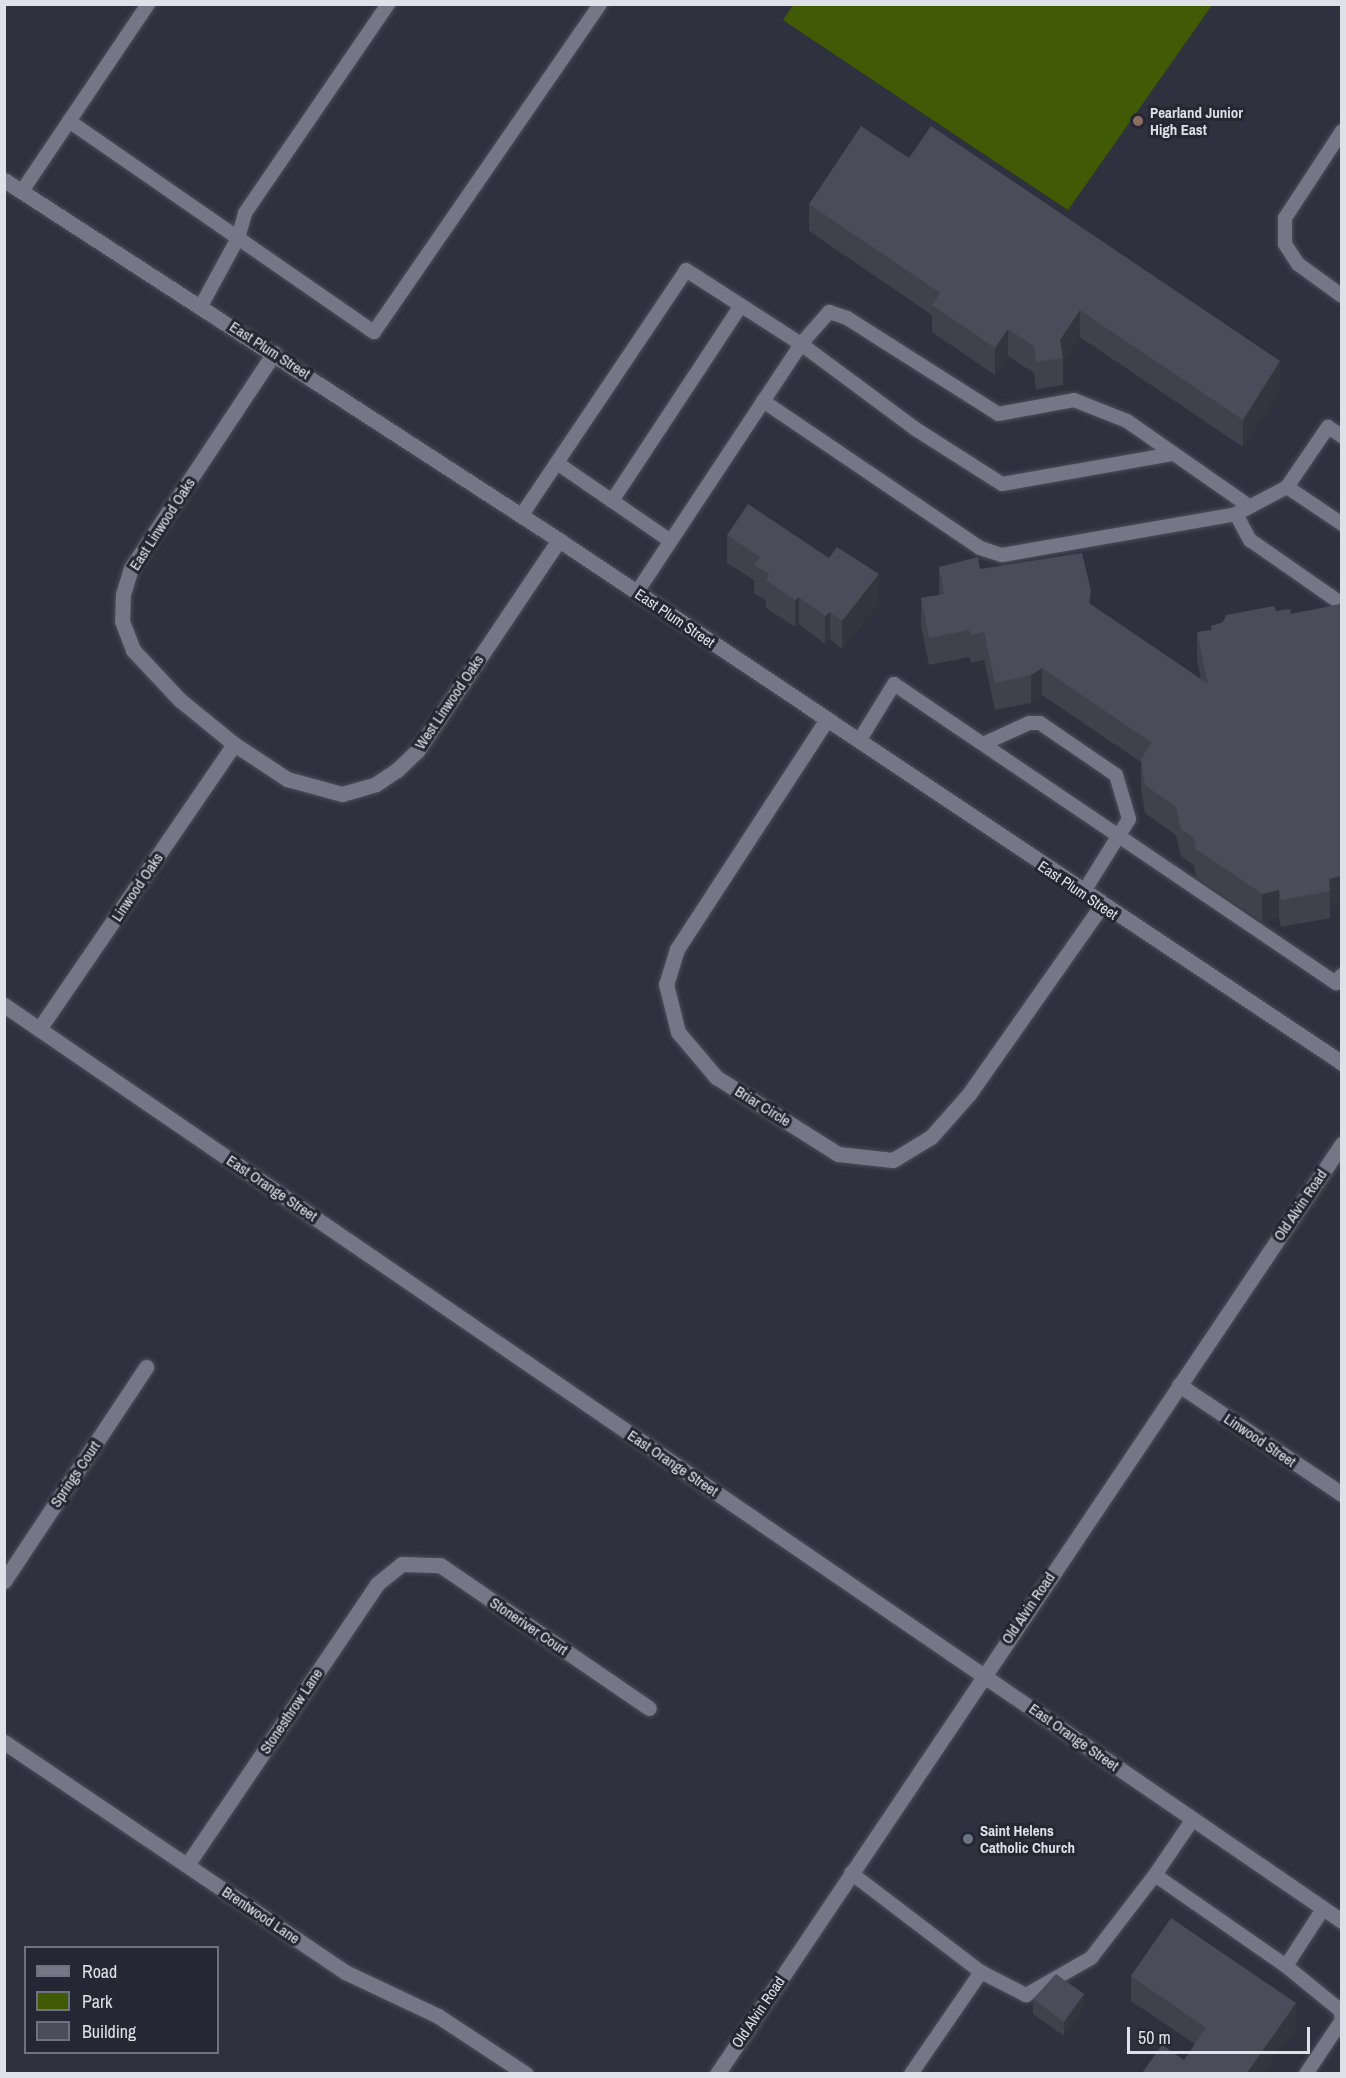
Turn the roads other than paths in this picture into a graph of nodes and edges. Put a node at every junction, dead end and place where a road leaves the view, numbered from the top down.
1 (148, 4) edge
2 (388, 4) edge
3 (600, 4) edge
4 (69, 121) junction
5 (1341, 131) edge
6 (4, 180) edge
7 (22, 191) junction
8 (238, 238) junction
9 (1341, 296) edge
10 (201, 306) junction
11 (740, 307) junction
12 (801, 344) junction
13 (274, 353) junction
14 (763, 401) junction
15 (1341, 436) edge
16 (1173, 454) junction
17 (557, 463) junction
18 (1287, 487) junction
19 (612, 501) junction
20 (1249, 506) junction
21 (1236, 514) junction
22 (521, 516) junction
23 (1341, 524) edge
24 (559, 540) junction
25 (669, 540) junction
26 (637, 592) junction
27 (1341, 604) edge
28 (827, 719) junction
29 (859, 741) junction
30 (234, 744) junction
31 (983, 744) junction
32 (1120, 839) junction
33 (1083, 893) junction
34 (1101, 906) junction
35 (1341, 975) edge
36 (4, 1005) edge
37 (39, 1029) junction
38 (1341, 1063) edge
39 (1341, 1144) edge
40 (147, 1367) dead end
41 (1179, 1385) junction
42 (1341, 1494) edge
43 (402, 1564) joint
44 (4, 1581) edge
45 (983, 1675) junction
46 (649, 1708) dead end
47 (4, 1742) edge
48 (1193, 1819) junction
49 (187, 1865) junction
50 (851, 1873) junction
51 (1155, 1875) junction
52 (1323, 1909) junction
53 (1341, 1922) edge
54 (1286, 1966) junction
55 (981, 1972) junction
56 (1341, 2019) edge
57 (526, 2073) edge
58 (717, 2073) edge
59 (911, 2073) edge
60 (1306, 2073) edge

1 - 4 lane
2 - 8 lane
3 - 8 lane
4 - 7 lane
4 - 8 lane
5 - 9 lane
6 - 7 street, East Plum Street
7 - 10 street, East Plum Street
8 - 10 lane
10 - 13 street, East Plum Street
11 - 12 lane
11 - 17 lane
11 - 19 lane
12 - 14 lane
12 - 16 lane
12 - 16 lane
13 - 22 street, East Plum Street
13 - 30 street, East Linwood Oaks
14 - 21 lane
14 - 25 lane
15 - 18 lane
16 - 20 lane
17 - 19 lane
17 - 22 lane
18 - 20 lane
18 - 23 lane
19 - 25 lane
20 - 21 lane
21 - 27 lane
22 - 24 street, East Plum Street
24 - 26 street, East Plum Street
24 - 30 street, West Linwood Oaks
25 - 26 lane
26 - 28 street, East Plum Street
28 - 29 street, East Plum Street
28 - 34 street, Briar Circle
29 - 31 lane
29 - 33 street, East Plum Street
30 - 37 street, Linwood Oaks
31 - 32 lane
31 - 32 lane
32 - 33 lane
32 - 35 lane
33 - 34 street, East Plum Street
34 - 38 street, East Plum Street
36 - 37 street, East Orange Street
37 - 45 street, East Orange Street
39 - 41 street, Old Alvin Road
40 - 44 street, Springs Court
41 - 42 street, Linwood Street
41 - 45 street, Old Alvin Road
43 - 46 street, Stoneriver Court
43 - 49 street, Stonesthrow Lane
45 - 48 street, East Orange Street
45 - 50 street, Old Alvin Road
47 - 49 street, Brentwood Lane
48 - 51 lane
48 - 52 street, East Orange Street
49 - 57 street, Brentwood Lane
50 - 55 lane
50 - 58 street, Old Alvin Road
51 - 54 lane
51 - 55 lane
52 - 53 street, East Orange Street
52 - 54 lane
54 - 56 lane
55 - 59 lane
56 - 60 lane

